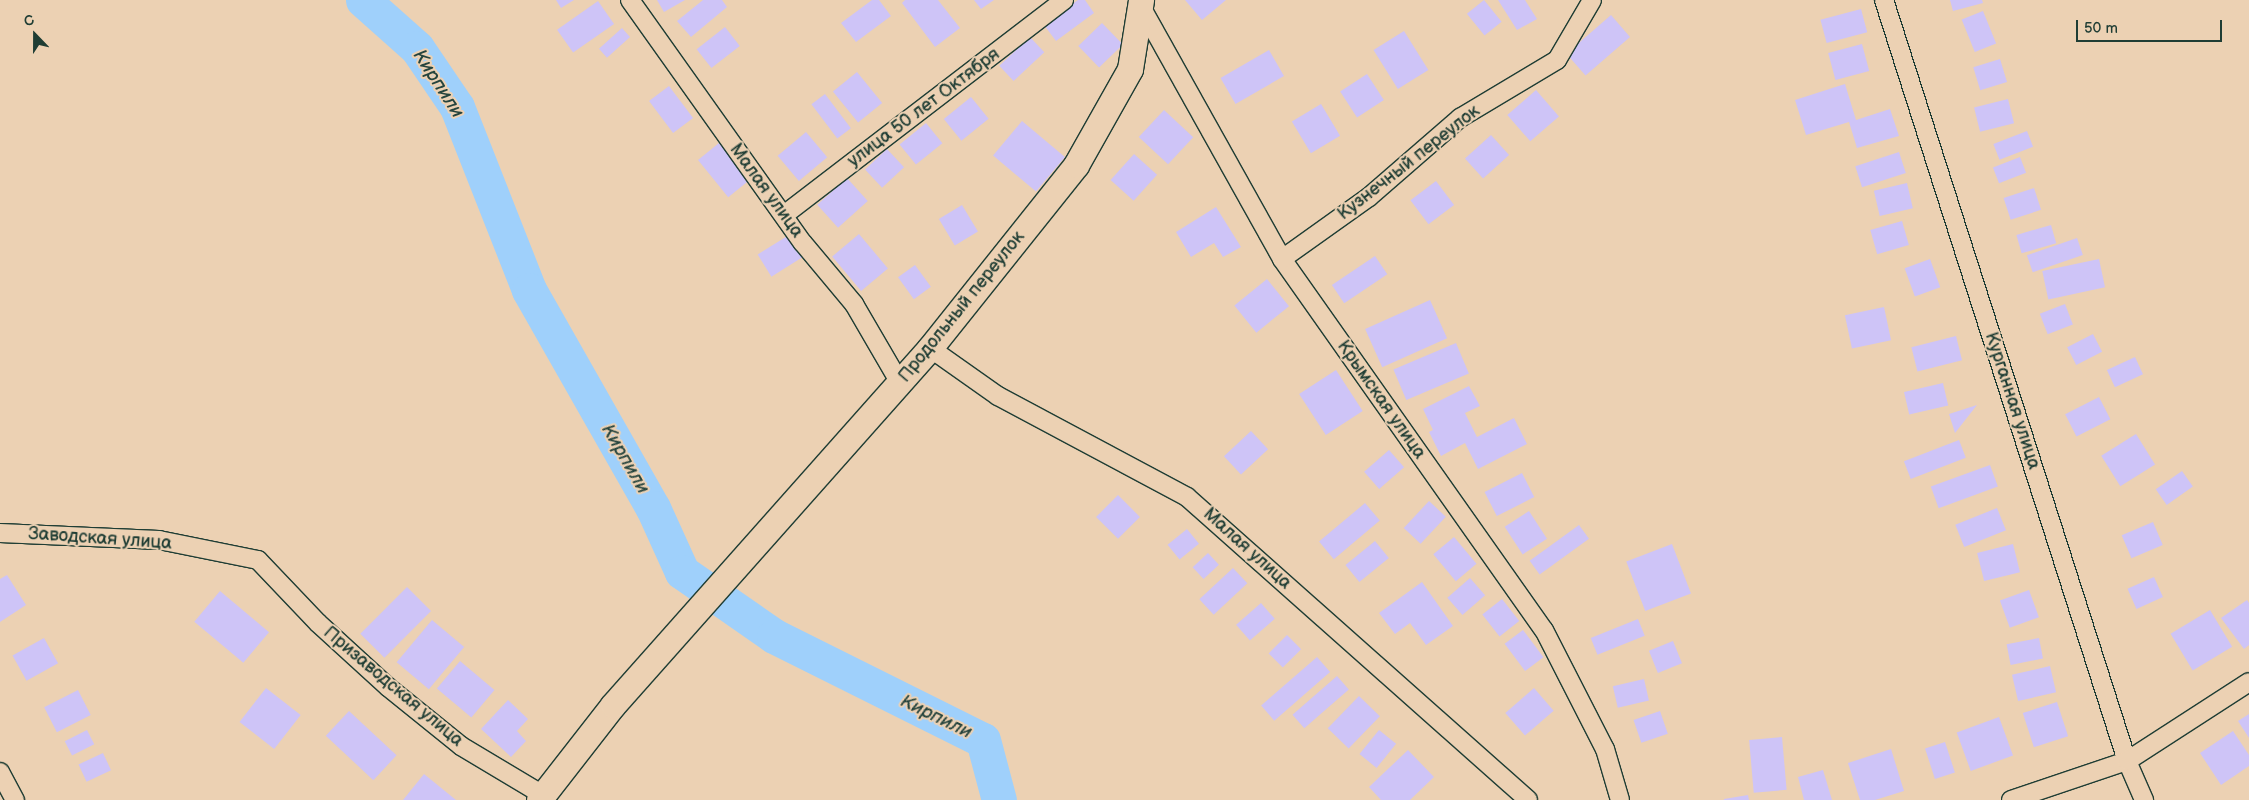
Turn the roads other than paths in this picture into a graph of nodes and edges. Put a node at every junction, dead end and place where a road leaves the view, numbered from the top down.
1 (630, 0) edge
2 (1064, 0) edge
3 (1592, 0) edge
4 (1884, 0) edge
5 (1139, 1) edge
6 (784, 215) junction
7 (1282, 259) junction
8 (930, 348) junction
9 (900, 383) junction
10 (0, 533) edge
11 (258, 560) joint
12 (2249, 682) edge
13 (2127, 761) junction
14 (0, 772) edge
15 (541, 798) edge
16 (15, 800) edge
17 (1528, 800) edge
18 (1620, 800) edge
19 (2011, 800) edge
20 (2144, 800) edge

1 - 6 street, Малая улица
2 - 6 street, улица 50 лет Октября
3 - 7 street, Кузнечный переулок
4 - 13 street, Курганная улица
5 - 7 street, Крымская улица
5 - 8 street, Продольный переулок
6 - 9 street, Малая улица
7 - 18 street, Крымская улица
8 - 9 street, Продольный переулок
8 - 17 street, Малая улица
9 - 15 street, Продольный переулок
10 - 11 street, Заводская улица
11 - 15 street, Призаводская улица
12 - 13 street
13 - 19 street
13 - 20 street, Курганная улица
14 - 16 street

